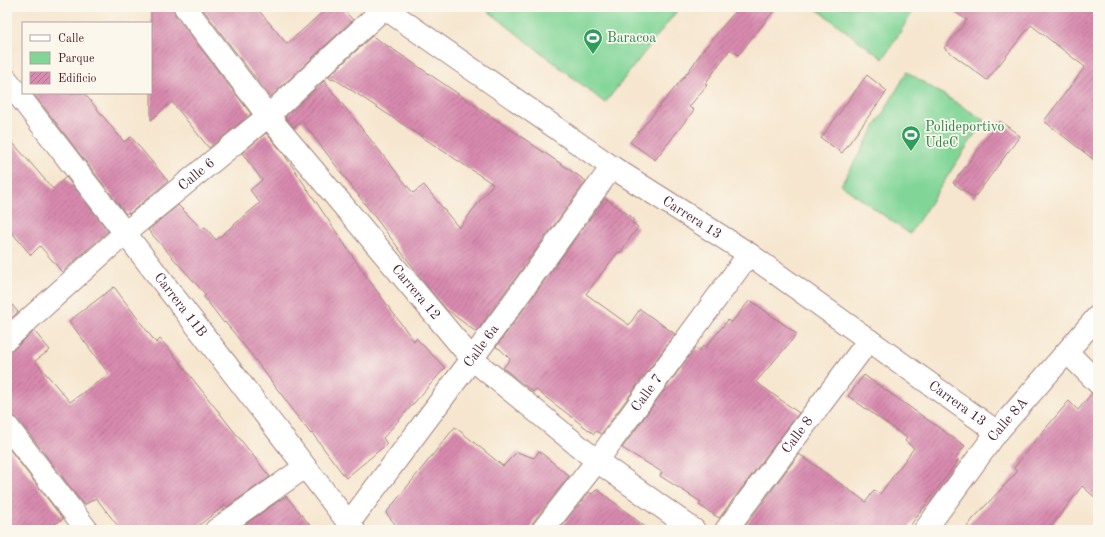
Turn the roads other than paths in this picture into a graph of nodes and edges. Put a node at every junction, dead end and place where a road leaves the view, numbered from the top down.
1 (185, 7) edge
2 (384, 7) edge
3 (7, 80) edge
4 (268, 116) junction
5 (612, 167) junction
6 (125, 233) junction
7 (749, 254) junction
8 (1098, 316) edge
9 (7, 339) edge
10 (869, 340) junction
11 (1067, 352) junction
12 (472, 359) junction
13 (1098, 383) edge
14 (7, 426) edge
15 (997, 432) junction
16 (597, 461) junction
17 (305, 467) junction
18 (352, 526) edge
19 (87, 530) edge
20 (216, 530) edge
21 (543, 530) edge
22 (694, 530) edge
23 (726, 530) edge
24 (925, 530) edge

1 - 4 street, Carrera 12
2 - 4 street, Calle 6
2 - 5 street, Carrera 13
3 - 6 street, Carrera 11B
4 - 6 street, Calle 6
4 - 12 street, Carrera 12
5 - 7 street, Carrera 13
5 - 12 street, Calle 6a
6 - 9 street, Calle 6
6 - 17 street, Carrera 11B
7 - 10 street, Carrera 13
7 - 16 street, Calle 7
8 - 11 street, Calle 8A
10 - 15 street, Carrera 13
10 - 23 street, Calle 8
11 - 13 street
11 - 15 street, Calle 8A
12 - 16 street, Carrera 12
12 - 18 street, Calle 6a
14 - 19 street
15 - 24 street, Calle 8A
16 - 21 street, Calle 7
16 - 22 street, Carrera 12
17 - 18 street, Carrera 11B
17 - 20 street

